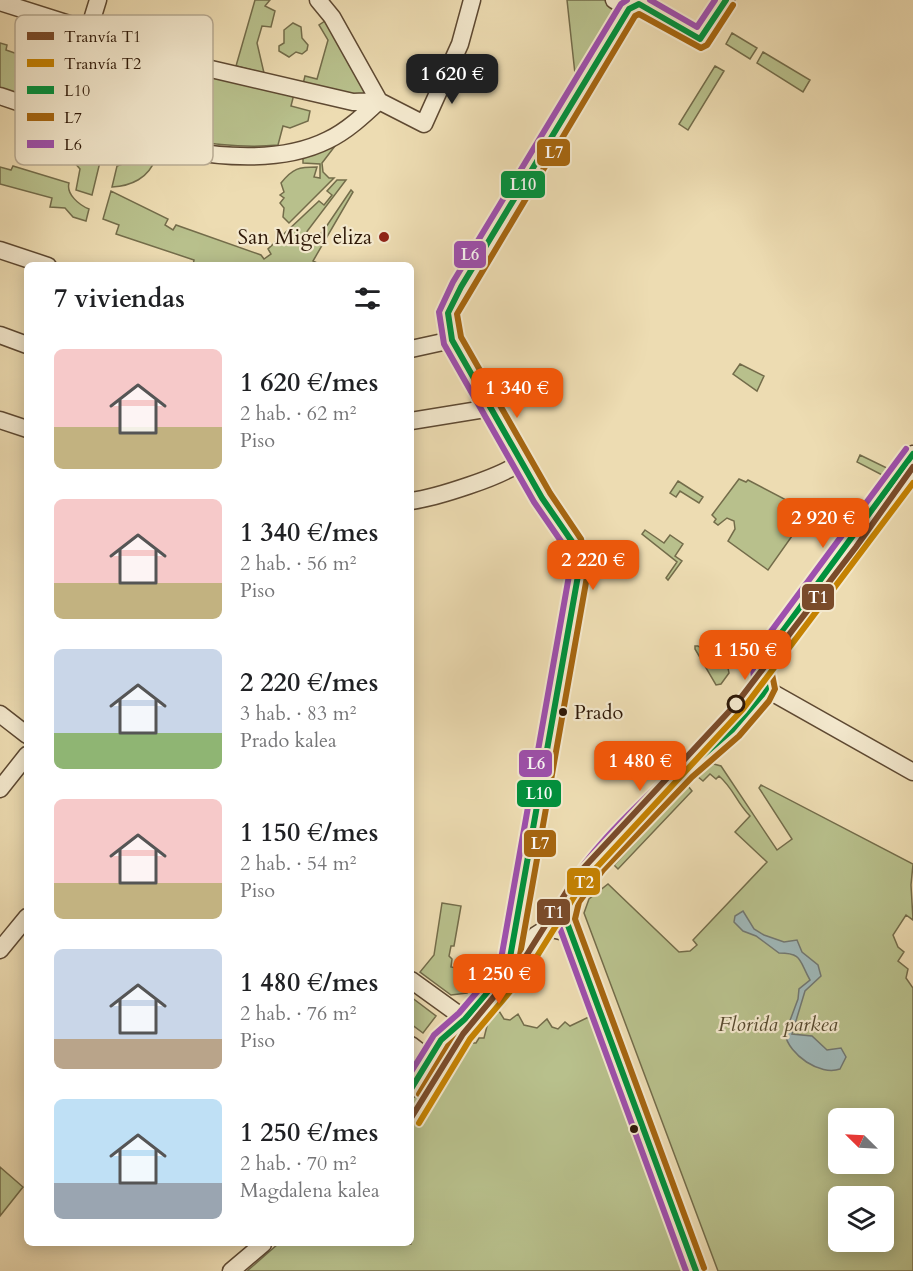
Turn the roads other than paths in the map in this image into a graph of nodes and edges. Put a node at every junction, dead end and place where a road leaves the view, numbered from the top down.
1 (98, 0) edge
2 (472, 0) edge
3 (614, 0) edge
4 (726, 0) edge
5 (0, 2) edge
6 (321, 2) edge
7 (629, 9) junction
8 (41, 15) edge
9 (94, 15) edge
10 (213, 67) edge
11 (0, 96) edge
12 (15, 101) edge
13 (379, 101) junction
14 (213, 152) edge
15 (0, 250) edge
16 (36, 262) edge
17 (0, 335) edge
18 (452, 340) junction
19 (24, 344) edge
20 (414, 348) edge
21 (491, 408) junction
22 (0, 420) edge
23 (414, 421) edge
24 (24, 428) edge
25 (913, 454) edge
26 (521, 461) junction
27 (414, 500) edge
28 (766, 689) junction
29 (0, 714) edge
30 (24, 733) edge
31 (24, 759) edge
32 (913, 772) edge
33 (0, 789) edge
34 (24, 920) edge
35 (567, 926) junction
36 (0, 950) edge
37 (508, 969) junction
38 (414, 982) edge
39 (465, 1018) junction
40 (414, 1048) edge
41 (429, 1059) junction
42 (414, 1084) edge
43 (261, 1246) edge
44 (231, 1271) edge
45 (696, 1271) edge

1 - 9 street
2 - 13 street
3 - 7 street
4 - 7 street
5 - 8 street
6 - 13 street
7 - 18 street
10 - 13 street
11 - 12 street
13 - 14 street
15 - 16 street
17 - 19 street
18 - 20 street
18 - 21 street
21 - 23 street
21 - 26 street
22 - 24 street
25 - 28 street
26 - 27 street
26 - 37 street
28 - 32 street
28 - 35 street
29 - 30 street
31 - 33 street
34 - 36 street
35 - 37 street
35 - 45 street
37 - 39 street
38 - 39 street
39 - 41 street
40 - 41 street
41 - 42 street
43 - 44 street

